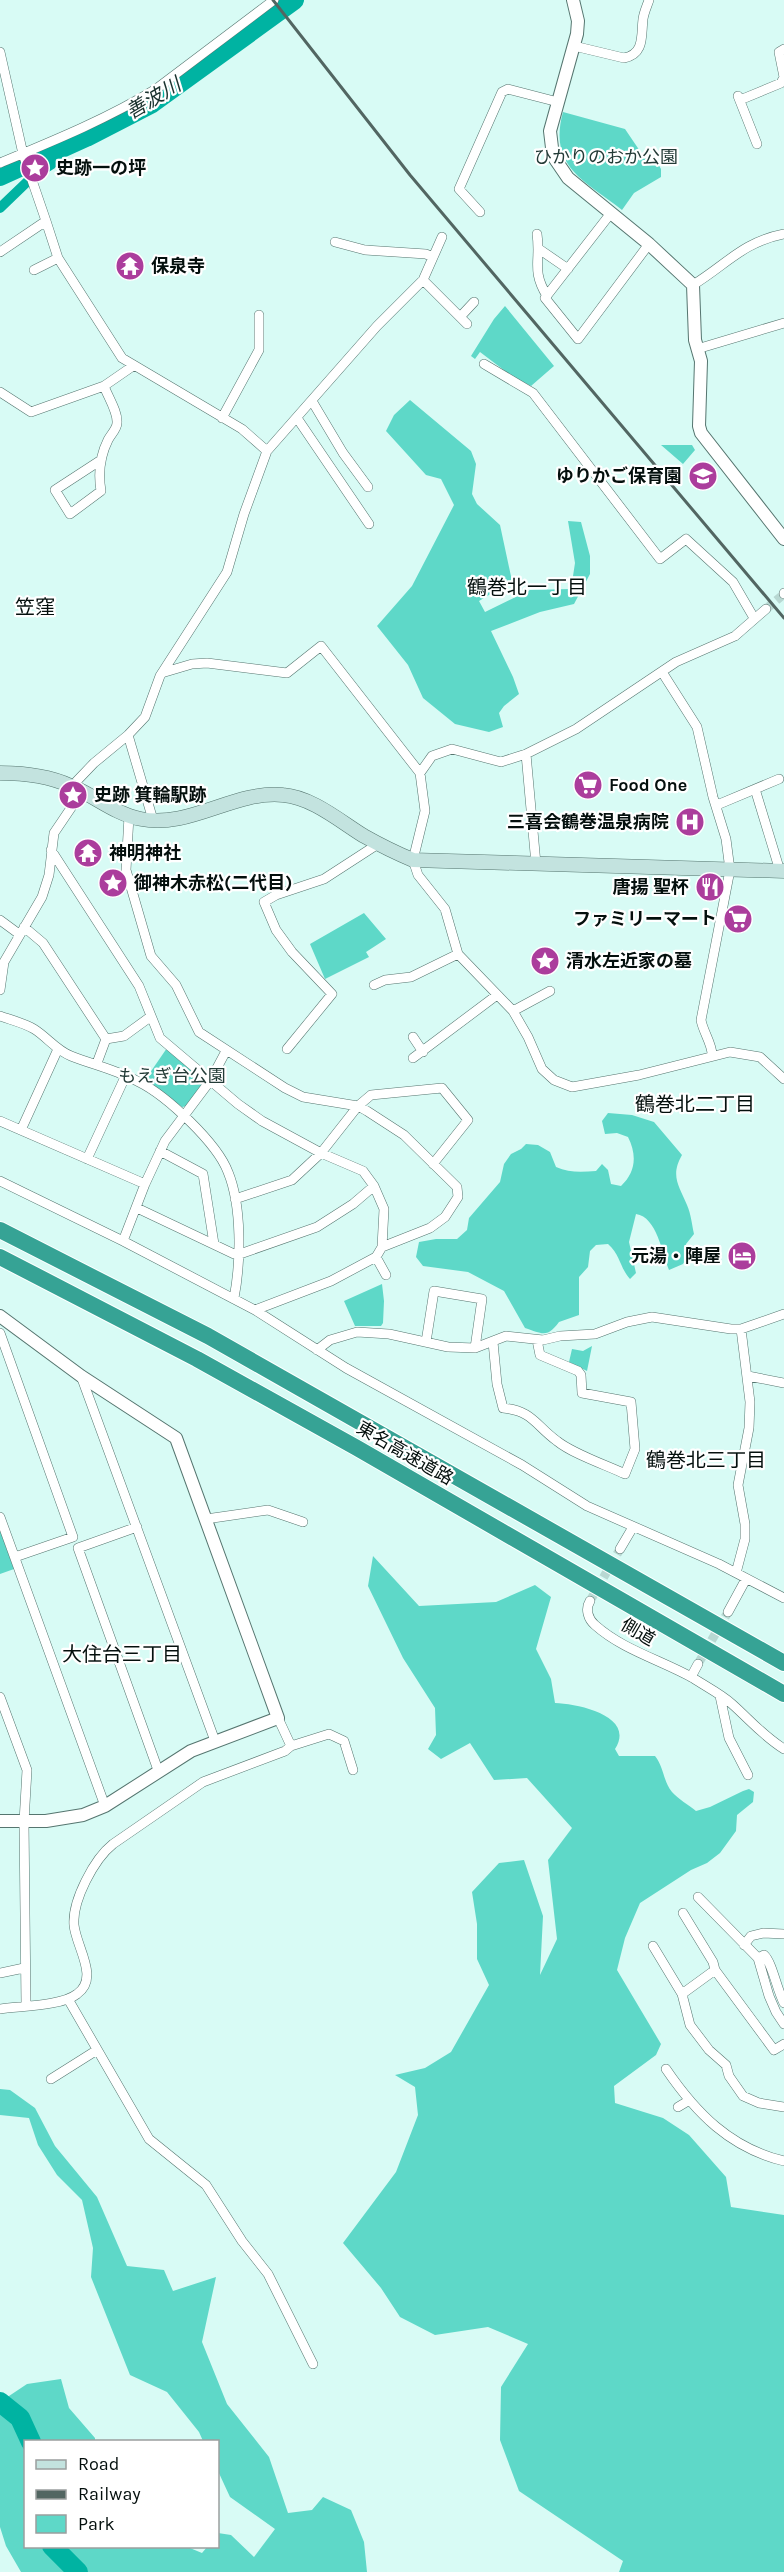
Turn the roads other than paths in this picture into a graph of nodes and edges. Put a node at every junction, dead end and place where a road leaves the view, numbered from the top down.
1 (274, 0) edge
2 (573, 0) edge
3 (649, 0) edge
4 (574, 46) junction
5 (784, 49) edge
6 (0, 52) edge
7 (558, 102) junction
8 (757, 144) dead end
9 (24, 155) junction
10 (0, 163) edge
11 (480, 212) dead end
12 (611, 213) junction
13 (46, 221) junction
14 (537, 234) dead end
15 (784, 234) edge
16 (442, 237) dead end
17 (335, 242) dead end
18 (649, 244) junction
19 (539, 249) junction
20 (0, 252) edge
21 (432, 257) junction
22 (58, 258) junction
23 (568, 269) junction
24 (34, 270) dead end
25 (423, 280) junction
26 (693, 285) junction
27 (547, 296) junction
28 (474, 302) dead end
29 (259, 315) dead end
30 (460, 317) junction
31 (784, 323) edge
32 (467, 324) dead end
33 (697, 349) junction
34 (484, 364) dead end
35 (132, 366) junction
36 (104, 386) junction
37 (0, 392) edge
38 (312, 402) junction
39 (222, 417) junction
40 (297, 418) junction
41 (267, 451) junction
42 (101, 460) junction
43 (368, 487) dead end
44 (369, 524) dead end
45 (784, 539) edge
46 (766, 609) tunnel mouth
47 (754, 618) junction
48 (165, 672) junction
49 (662, 672) junction
50 (128, 735) junction
51 (526, 754) junction
52 (0, 773) edge
53 (420, 773) junction
54 (779, 780) dead end
55 (72, 786) junction
56 (755, 789) junction
57 (85, 793) junction
58 (717, 805) junction
59 (129, 816) junction
60 (153, 820) junction
61 (378, 844) junction
62 (51, 850) junction
63 (413, 860) junction
64 (536, 864) junction
65 (730, 870) junction
66 (782, 871) edge
67 (0, 920) edge
68 (21, 931) junction
69 (458, 954) junction
70 (374, 986) dead end
71 (0, 990) edge
72 (549, 991) dead end
73 (497, 995) junction
74 (513, 1011) junction
75 (0, 1016) edge
76 (150, 1017) junction
77 (413, 1037) dead end
78 (106, 1039) junction
79 (58, 1049) junction
80 (287, 1049) dead end
81 (226, 1051) junction
82 (423, 1052) junction
83 (712, 1056) junction
84 (413, 1058) dead end
85 (97, 1063) junction
86 (126, 1075) junction
87 (784, 1079) edge
88 (210, 1081) junction
89 (358, 1106) junction
90 (185, 1116) junction
91 (0, 1121) edge
92 (21, 1130) junction
93 (160, 1150) junction
94 (321, 1152) junction
95 (87, 1159) junction
96 (433, 1164) junction
97 (0, 1181) edge
98 (145, 1184) junction
99 (374, 1186) junction
100 (234, 1199) junction
101 (137, 1208) junction
102 (0, 1230) edge
103 (123, 1241) junction
104 (214, 1244) junction
105 (382, 1247) junction
106 (240, 1254) junction
107 (0, 1257) edge
108 (376, 1257) junction
109 (386, 1275) dead end
110 (234, 1298) junction
111 (255, 1310) junction
112 (784, 1314) edge
113 (0, 1316) edge
114 (741, 1329) junction
115 (0, 1333) edge
116 (537, 1340) junction
117 (426, 1342) junction
118 (493, 1342) junction
119 (475, 1348) junction
120 (317, 1350) junction
121 (81, 1376) junction
122 (748, 1376) junction
123 (784, 1383) edge
124 (0, 1517) edge
125 (206, 1519) junction
126 (303, 1522) dead end
127 (137, 1527) junction
128 (633, 1527) junction
129 (620, 1549) tunnel mouth
130 (15, 1557) junction
131 (736, 1573) junction
132 (746, 1579) junction
133 (784, 1598) edge
134 (590, 1600) tunnel mouth
135 (728, 1612) tunnel mouth
136 (784, 1663) edge
137 (698, 1664) tunnel mouth
138 (691, 1677) junction
139 (784, 1694) edge
140 (720, 1696) junction
141 (0, 1697) edge
142 (278, 1718) junction
143 (215, 1741) junction
144 (291, 1746) junction
145 (784, 1749) edge
146 (158, 1770) junction
147 (353, 1770) dead end
148 (748, 1775) dead end
149 (105, 1806) junction
150 (0, 1821) edge
151 (24, 1822) junction
152 (698, 1898) dead end
153 (683, 1913) dead end
154 (784, 1934) edge
155 (744, 1945) junction
156 (653, 1946) dead end
157 (758, 1958) junction
158 (24, 1968) junction
159 (715, 1970) junction
160 (0, 1973) edge
161 (682, 1994) junction
162 (68, 2000) junction
163 (784, 2002) edge
164 (26, 2005) junction
165 (0, 2009) edge
166 (784, 2024) edge
167 (784, 2044) edge
168 (97, 2050) junction
169 (666, 2069) dead end
170 (51, 2079) dead end
171 (784, 2107) edge
172 (784, 2161) edge
173 (313, 2364) dead end

1 - 9 street
2 - 4 street
3 - 4 street
4 - 7 street
5 - 8 street
6 - 9 street
7 - 11 street
7 - 12 street
9 - 10 street
9 - 13 street
12 - 18 street
12 - 23 street
13 - 20 street
13 - 22 street
14 - 19 street
15 - 26 street
16 - 21 street
17 - 21 street
18 - 26 street
18 - 27 street
19 - 23 street
19 - 27 street
21 - 25 street
22 - 24 street
22 - 35 street
23 - 27 street
25 - 30 street
25 - 38 street
26 - 33 street
28 - 30 street
29 - 39 street
30 - 32 street
31 - 33 street
33 - 45 street
34 - 47 street
35 - 36 street
35 - 39 street
36 - 37 street
36 - 42 street
38 - 40 street
38 - 43 street
39 - 41 street
40 - 41 street
40 - 44 street
41 - 48 street
42 - 42 street
46 - 47 street
47 - 49 street
48 - 50 street
48 - 53 street
49 - 51 street
49 - 58 street
50 - 55 street
50 - 60 street
51 - 53 street
51 - 64 street
52 - 55 main road
53 - 63 street
54 - 56 street
55 - 57 main road
56 - 58 street
56 - 66 street
57 - 59 main road
57 - 62 street
58 - 65 street
59 - 60 main road
59 - 81 street
60 - 61 main road
61 - 63 main road
61 - 80 street
62 - 68 street
62 - 76 street
63 - 64 main road
63 - 69 street
64 - 65 main road
65 - 66 main road
65 - 83 street
67 - 68 street
68 - 71 street
68 - 78 street
69 - 70 street
69 - 73 street
72 - 74 street
73 - 74 street
73 - 82 street
74 - 83 street
75 - 79 street
76 - 78 street
76 - 88 street
77 - 82 street
78 - 85 street
79 - 85 street
79 - 92 street
81 - 88 street
81 - 89 street
82 - 84 street
83 - 87 street
85 - 86 street
86 - 90 street
86 - 95 street
88 - 90 street
88 - 94 street
89 - 94 street
89 - 96 street
89 - 96 street
90 - 93 street
90 - 100 street
91 - 92 street
92 - 95 street
93 - 98 street
93 - 104 street
94 - 99 street
94 - 100 street
95 - 98 street
96 - 105 street
97 - 103 street
98 - 101 street
99 - 105 street
99 - 106 street
100 - 106 street
101 - 103 street
101 - 104 street
102 - 136 highway, 東名高速道路
103 - 110 street
104 - 106 street
105 - 108 street
106 - 110 street
107 - 139 highway, 東名高速道路
108 - 109 street
108 - 111 street
110 - 111 street
111 - 120 street
112 - 114 street
113 - 121 street
114 - 116 street
114 - 122 street
115 - 130 street
116 - 118 street
116 - 118 street
117 - 119 street
117 - 119 street
117 - 120 street
118 - 119 street
120 - 128 street
121 - 125 street
121 - 127 street
122 - 123 street
122 - 131 street
124 - 130 street
125 - 126 street
125 - 142 street
127 - 143 street
127 - 146 street
128 - 129 street
128 - 131 street
130 - 149 street
131 - 132 street
132 - 133 street
132 - 135 street
134 - 138 street, 側道
137 - 138 street
138 - 140 street, 側道
140 - 145 street, 側道
140 - 148 street
141 - 151 street
142 - 143 street
142 - 144 street
143 - 146 street
144 - 147 street
144 - 162 street
146 - 149 street
149 - 151 street
150 - 151 street
151 - 158 street
152 - 155 street
153 - 159 street
154 - 155 street
155 - 157 street
156 - 161 street
157 - 163 street
157 - 166 street
158 - 160 street
158 - 164 street
159 - 161 street
159 - 167 street
161 - 171 street
162 - 164 street
162 - 168 street
164 - 165 street
168 - 170 street
168 - 173 street
169 - 172 street

